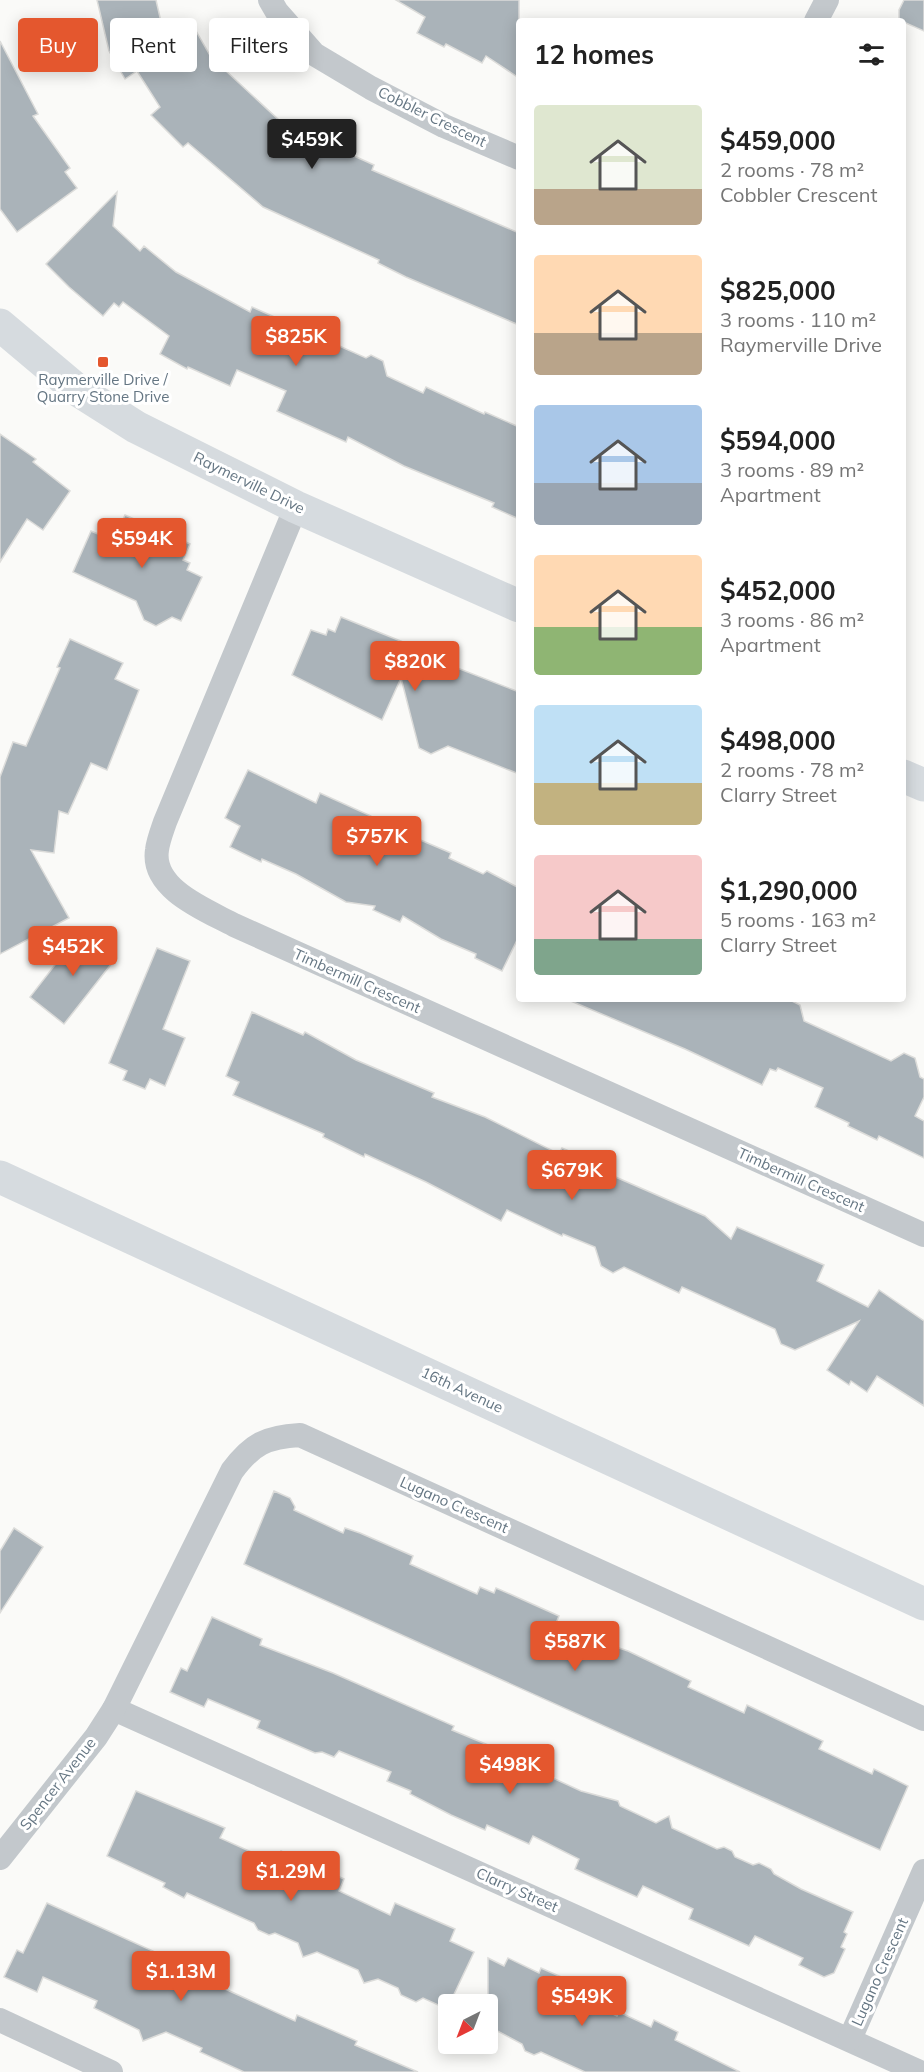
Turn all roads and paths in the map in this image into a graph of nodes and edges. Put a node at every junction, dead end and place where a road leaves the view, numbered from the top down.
1 (270, 0) edge
2 (827, 0) edge
3 (818, 18) edge
4 (516, 157) edge
5 (4, 336) edge
6 (296, 507) junction
7 (516, 605) edge
8 (906, 777) edge
9 (924, 785) edge
10 (0, 1177) edge
11 (924, 1235) edge
12 (924, 1604) edge
13 (114, 1708) junction
14 (924, 1719) edge
15 (0, 1858) edge
16 (924, 1871) edge
17 (0, 2020) edge
18 (850, 2040) junction
19 (111, 2072) edge
20 (920, 2072) edge

1 - 4 street, Cobbler Crescent
2 - 3 street
5 - 6 main road, Raymerville Drive
6 - 7 main road, Raymerville Drive
6 - 11 street, Timbermill Crescent
8 - 9 main road
10 - 12 main road, 16th Avenue
13 - 14 street, Lugano Crescent
13 - 15 street, Spencer Avenue
13 - 18 street, Clarry Street
16 - 18 street, Lugano Crescent
17 - 19 street
18 - 20 street, Clarry Street

